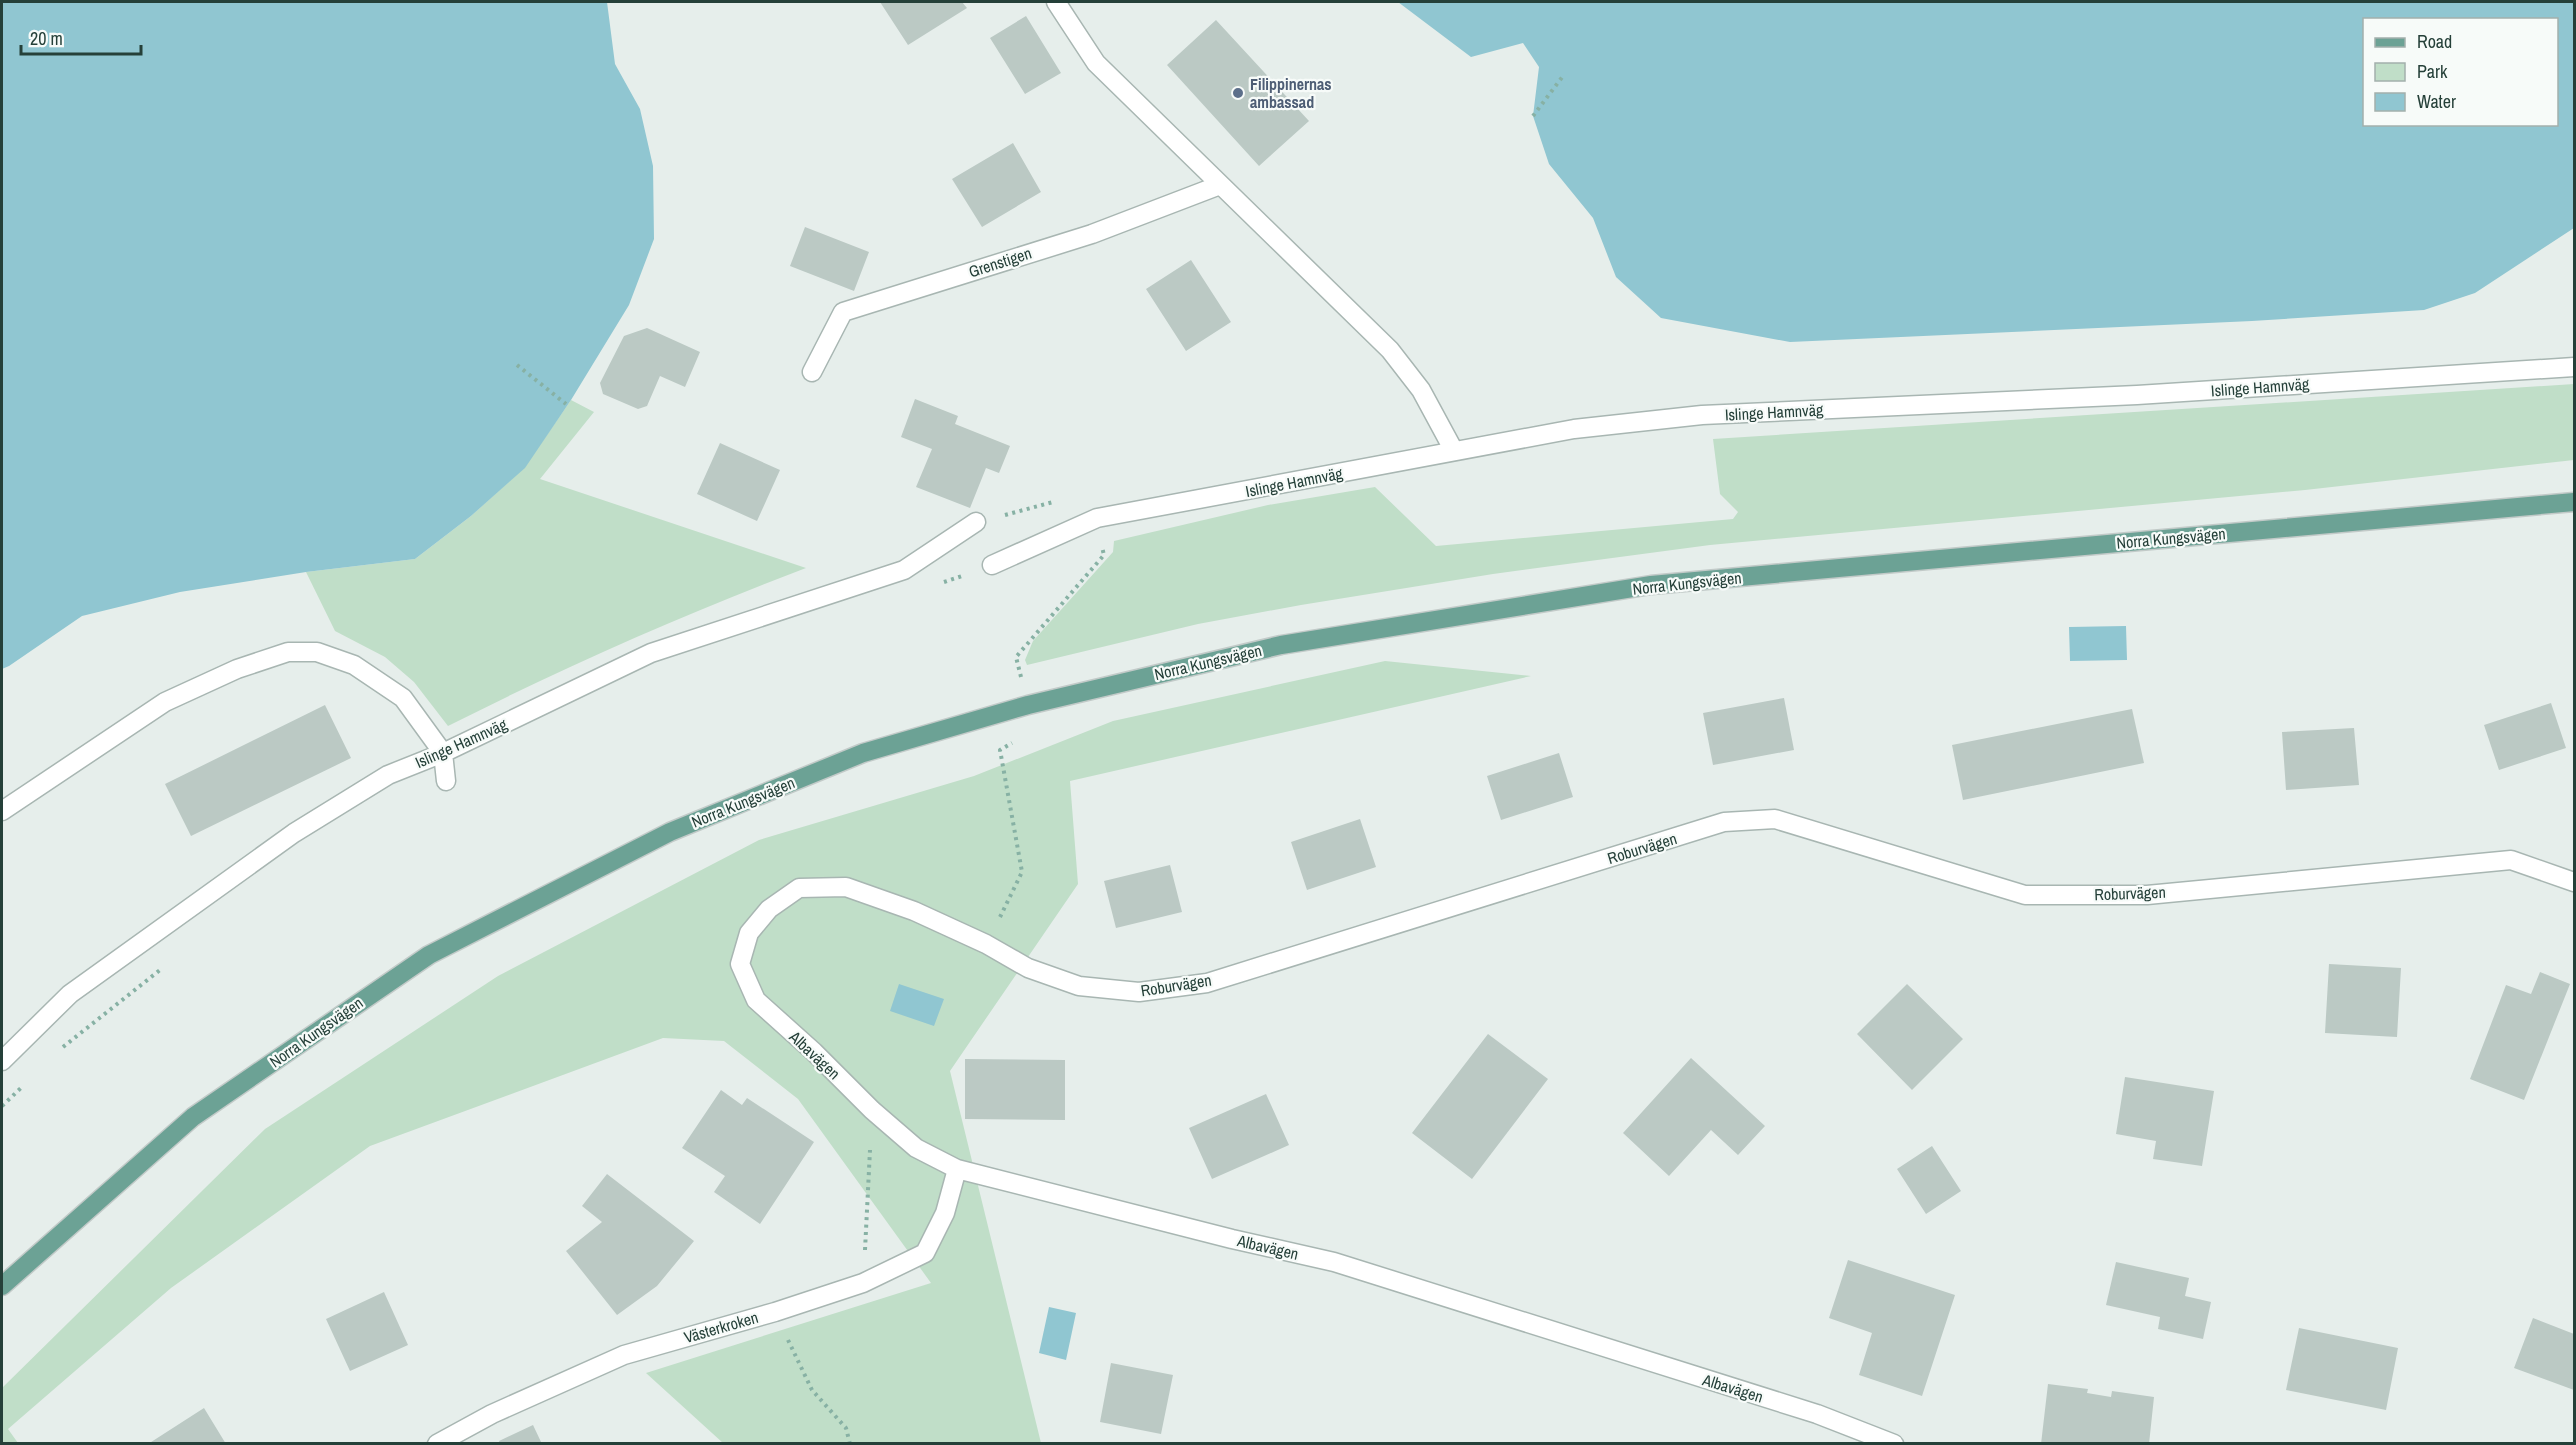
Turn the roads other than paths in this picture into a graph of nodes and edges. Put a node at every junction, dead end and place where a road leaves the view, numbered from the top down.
1 (1056, 2) edge
2 (1220, 185) junction
3 (2574, 367) edge
4 (812, 372) dead end
5 (1454, 451) junction
6 (2574, 502) edge
7 (976, 522) road end
8 (992, 565) dead end
9 (442, 753) junction
10 (446, 781) dead end
11 (2, 811) edge
12 (2574, 882) edge
13 (749, 933) joint
14 (2, 1061) edge
15 (957, 1169) junction
16 (2, 1286) edge
17 (437, 1443) edge
18 (1894, 1443) edge

1 - 2 street
2 - 4 street, Grenstigen
2 - 5 street
3 - 5 street, Islinge Hamnväg
5 - 8 street, Islinge Hamnväg
6 - 16 main road, Norra Kungsvägen
7 - 9 street, Islinge Hamnväg
9 - 10 street
9 - 11 street
9 - 14 street, Islinge Hamnväg
12 - 13 street, Roburvägen
13 - 15 street, Albavägen
15 - 17 street, Västerkroken
15 - 18 street, Albavägen

